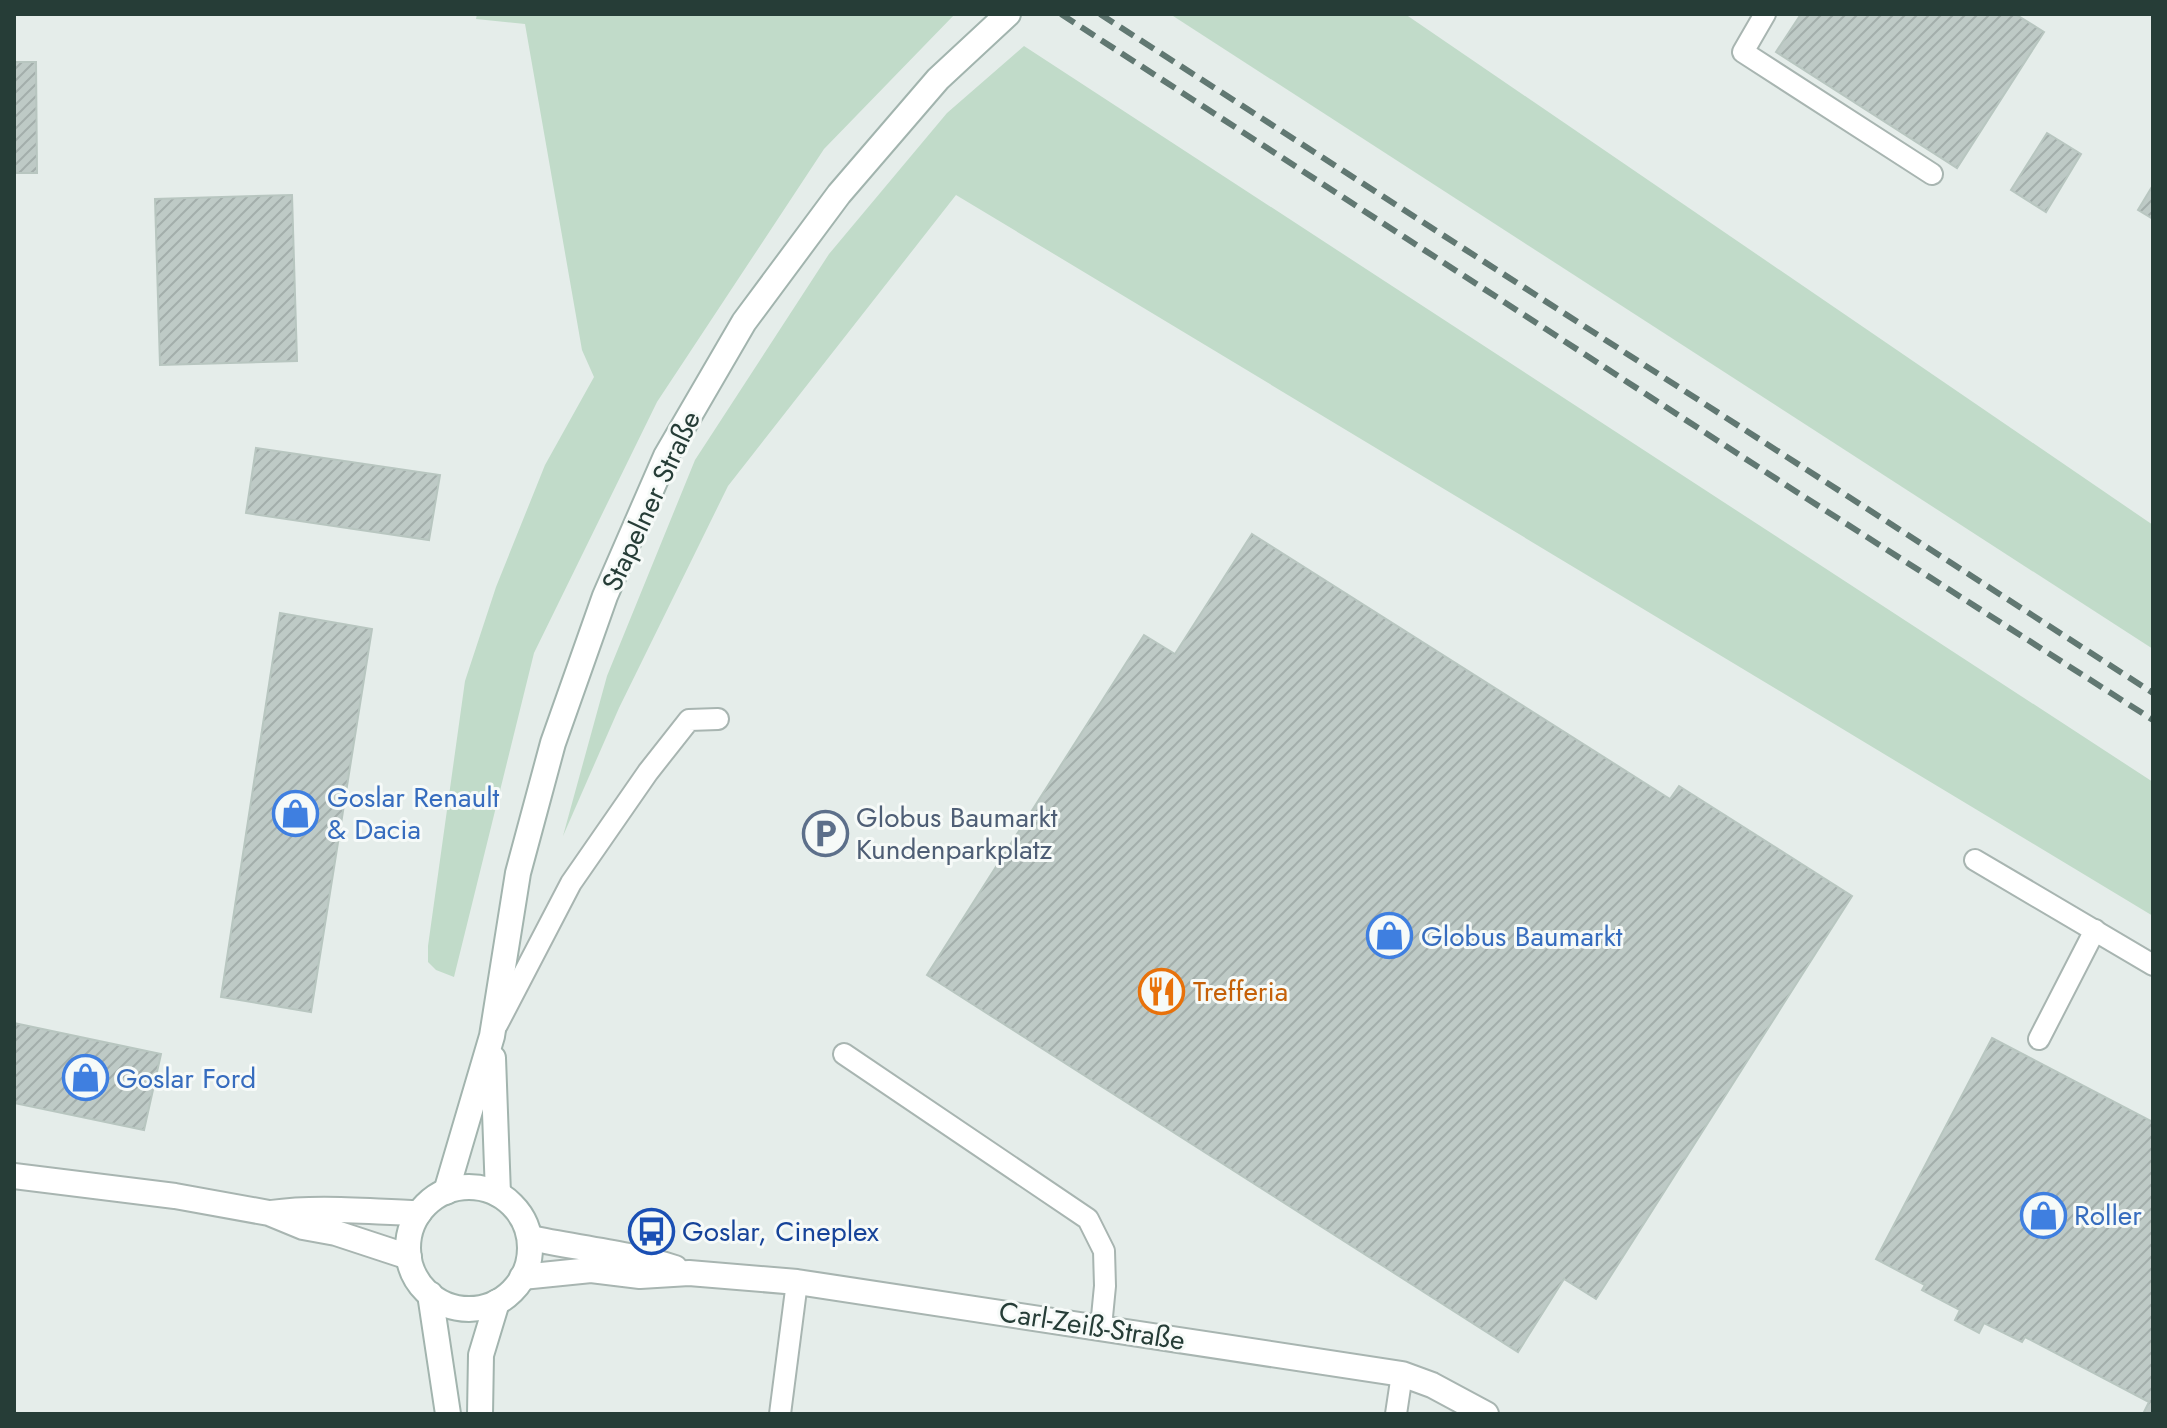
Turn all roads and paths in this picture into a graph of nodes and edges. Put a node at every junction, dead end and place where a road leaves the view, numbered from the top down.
1 (1008, 14) edge
2 (1765, 14) edge
3 (1932, 174) dead end
4 (718, 719) dead end
5 (1975, 860) dead end
6 (2095, 930) junction
7 (2153, 965) edge
8 (492, 1036) junction
9 (2039, 1039) dead end
10 (844, 1054) dead end
11 (14, 1176) edge
12 (446, 1192) junction
13 (498, 1194) junction
14 (269, 1213) junction
15 (419, 1213) junction
16 (530, 1238) junction
17 (409, 1257) junction
18 (689, 1273) junction
19 (522, 1277) junction
20 (797, 1282) junction
21 (430, 1294) junction
22 (497, 1302) junction
23 (1101, 1327) junction
24 (1402, 1374) junction
25 (448, 1414) edge
26 (480, 1414) edge
27 (780, 1414) edge
28 (1396, 1414) edge
29 (1486, 1414) edge

1 - 8 street, Stapelner Straße
2 - 3 lane
4 - 8 lane
5 - 6 lane
6 - 7 lane
6 - 9 lane
8 - 12 street, Stapelner Straße
8 - 13 street, Stapelner Straße
10 - 23 lane
11 - 14 street
12 - 13 street
12 - 15 street
13 - 16 street
14 - 15 street
14 - 17 street
15 - 17 street
16 - 18 street, Carl-Zeiß-Straße
16 - 19 street
17 - 21 street
18 - 19 street, Carl-Zeiß-Straße
18 - 20 street, Carl-Zeiß-Straße
19 - 22 street
20 - 23 street, Carl-Zeiß-Straße
20 - 27 lane
21 - 22 street
21 - 25 street
22 - 26 street
23 - 24 street, Carl-Zeiß-Straße
24 - 28 lane
24 - 29 street, Carl-Zeiß-Straße

